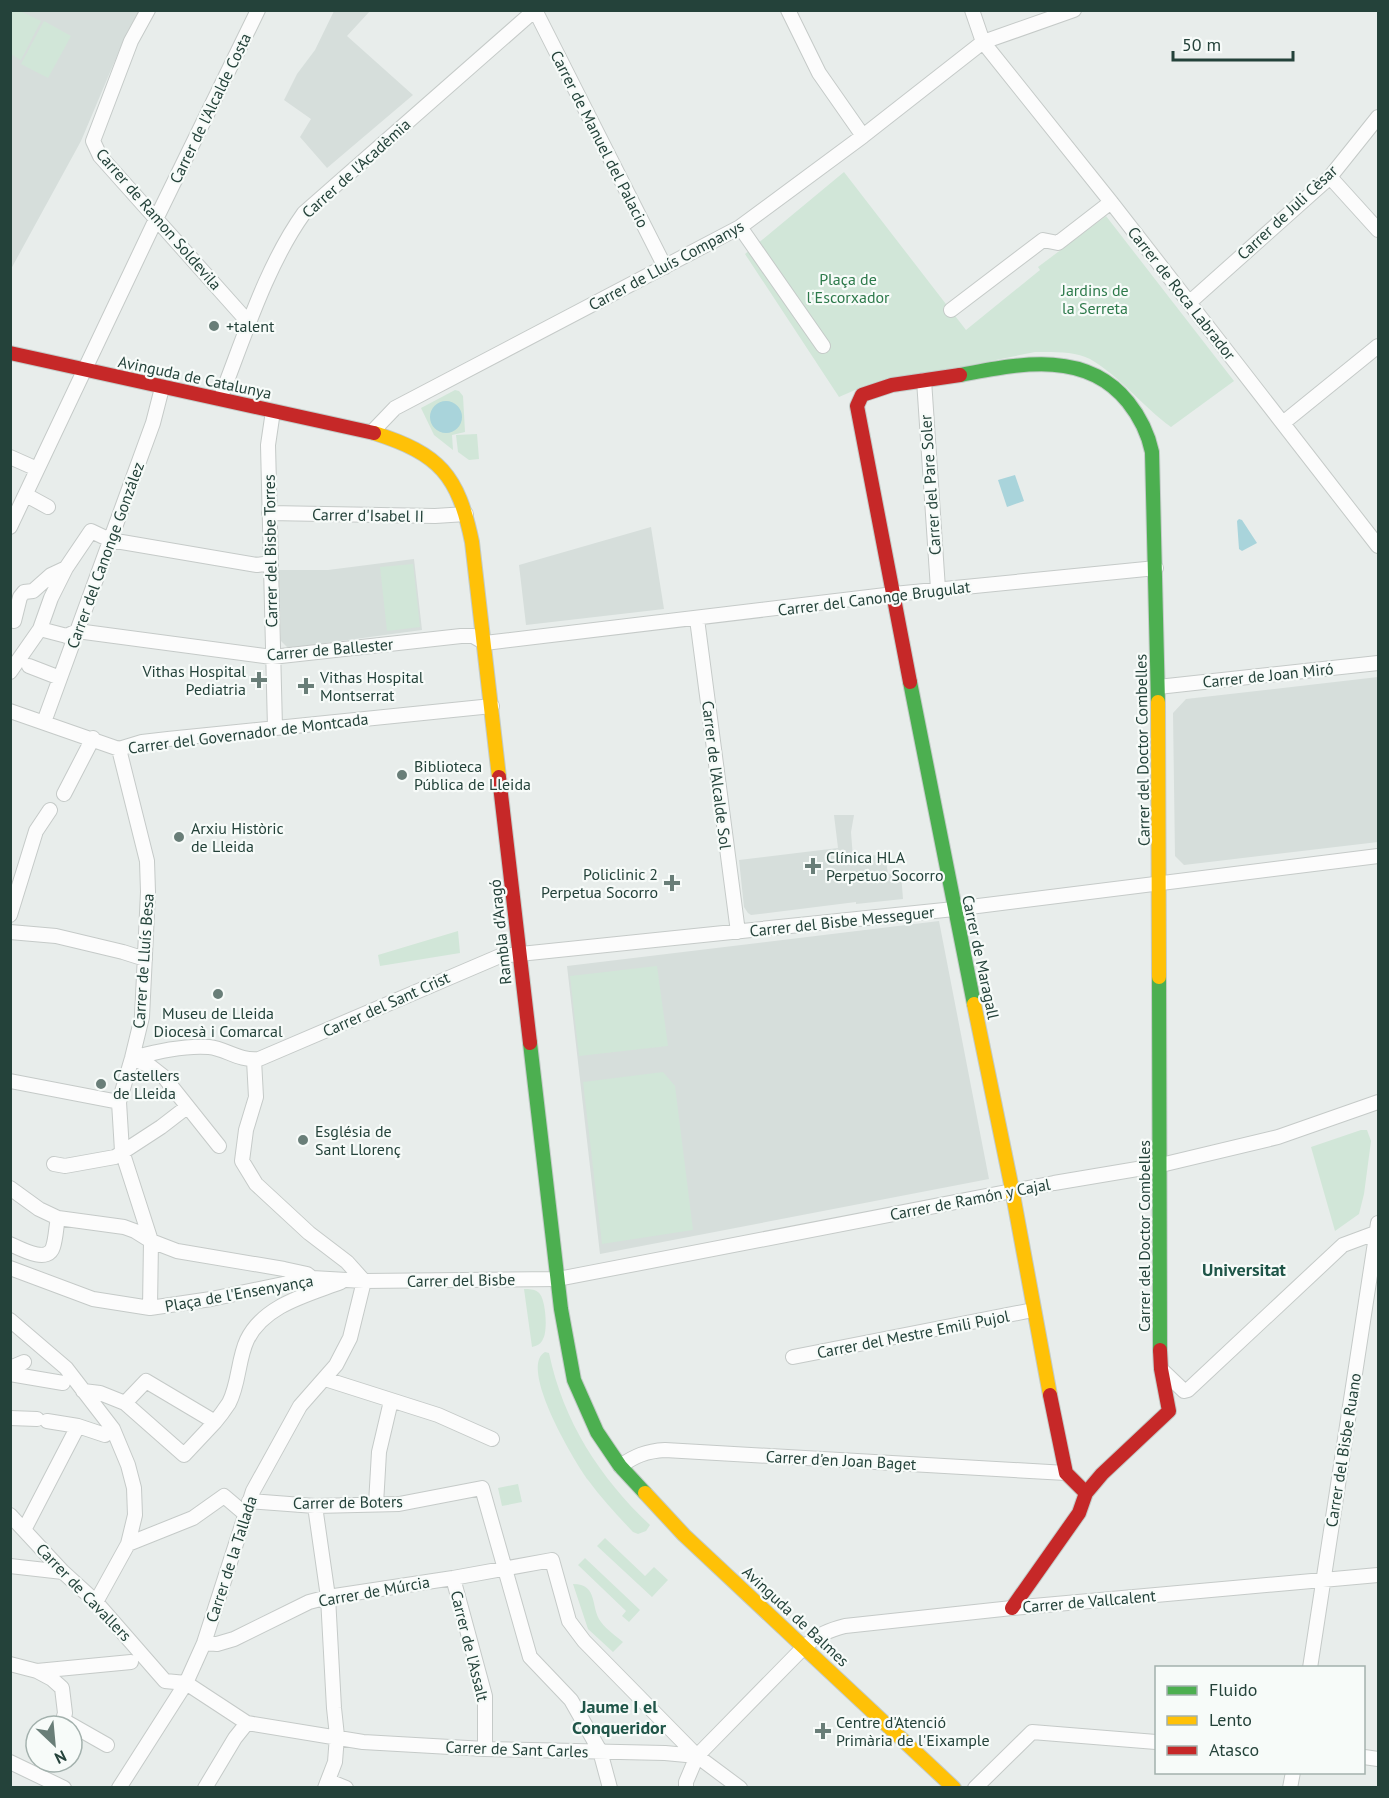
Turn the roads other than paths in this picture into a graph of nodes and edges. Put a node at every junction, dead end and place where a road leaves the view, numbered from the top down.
1 (148, 10) edge
2 (258, 10) edge
3 (535, 10) edge
4 (788, 10) edge
5 (972, 10) edge
6 (1074, 10) edge
7 (982, 42) junction
8 (1378, 117) edge
9 (863, 136) junction
10 (1330, 177) junction
11 (1111, 202) junction
12 (157, 217) junction
13 (740, 227) junction
14 (1378, 230) edge
15 (665, 267) junction
16 (1190, 302) junction
17 (951, 310) dead end
18 (249, 322) junction
19 (823, 346) dead end
20 (1378, 346) edge
21 (10, 353) edge
22 (84, 369) junction
23 (924, 380) junction
24 (162, 388) junction
25 (220, 399) junction
26 (273, 411) junction
27 (859, 419) joint
28 (1283, 423) junction
29 (372, 432) junction
30 (10, 458) edge
31 (37, 469) junction
32 (26, 495) junction
33 (48, 507) dead end
34 (15, 508) edge
35 (269, 513) junction
36 (466, 514) junction
37 (10, 527) edge
38 (110, 540) junction
39 (1378, 546) edge
40 (271, 563) junction
41 (66, 568) junction
42 (1156, 568) junction
43 (938, 589) junction
44 (894, 594) junction
45 (698, 619) junction
46 (23, 624) edge
47 (592, 631) joint
48 (69, 634) junction
49 (485, 643) junction
50 (272, 657) junction
51 (1378, 663) edge
52 (20, 666) edge
53 (60, 678) junction
54 (1158, 687) junction
55 (492, 706) junction
56 (10, 711) edge
57 (44, 722) junction
58 (275, 728) junction
59 (93, 738) junction
60 (119, 749) junction
61 (64, 794) dead end
62 (50, 810) dead end
63 (1378, 856) edge
64 (1160, 883) junction
65 (954, 909) junction
66 (10, 915) edge
67 (10, 932) edge
68 (738, 932) junction
69 (519, 954) junction
70 (145, 959) junction
71 (132, 1058) junction
72 (254, 1060) junction
73 (10, 1081) edge
74 (119, 1102) junction
75 (1378, 1102) edge
76 (187, 1107) junction
77 (246, 1130) junction
78 (232, 1138) dead end
79 (219, 1146) dead end
80 (122, 1151) junction
81 (54, 1164) dead end
82 (1161, 1165) junction
83 (10, 1188) edge
84 (1012, 1191) junction
85 (58, 1218) junction
86 (1378, 1229) edge
87 (151, 1240) junction
88 (10, 1244) edge
89 (10, 1268) edge
90 (312, 1278) junction
91 (558, 1279) junction
92 (344, 1281) junction
93 (364, 1281) junction
94 (150, 1308) junction
95 (1034, 1310) junction
96 (10, 1320) edge
97 (793, 1358) dead end
98 (24, 1362) dead end
99 (10, 1368) edge
100 (1161, 1369) junction
101 (10, 1374) edge
102 (325, 1379) junction
103 (63, 1383) dead end
104 (83, 1391) junction
105 (391, 1401) junction
106 (125, 1403) junction
107 (10, 1418) edge
108 (215, 1422) junction
109 (78, 1426) junction
110 (113, 1429) junction
111 (492, 1439) dead end
112 (620, 1466) junction
113 (1066, 1473) junction
114 (1086, 1493) junction
115 (376, 1504) junction
116 (315, 1506) junction
117 (247, 1507) junction
118 (10, 1515) edge
119 (24, 1530) junction
120 (128, 1544) junction
121 (10, 1566) edge
122 (506, 1568) junction
123 (63, 1572) junction
124 (1378, 1575) edge
125 (453, 1578) junction
126 (1324, 1581) junction
127 (328, 1597) junction
128 (96, 1602) junction
129 (1012, 1608) junction
130 (204, 1643) junction
131 (805, 1646) junction
132 (132, 1662) dead end
133 (10, 1664) edge
134 (1310, 1666) edge
135 (37, 1671) junction
136 (186, 1683) junction
137 (247, 1723) junction
138 (338, 1736) junction
139 (1155, 1742) edge
140 (107, 1745) dead end
141 (485, 1749) junction
142 (600, 1751) junction
143 (697, 1756) junction
144 (10, 1762) edge
145 (327, 1784) edge
146 (64, 1788) edge
147 (119, 1788) edge
148 (206, 1788) edge
149 (346, 1788) edge
150 (610, 1788) edge
151 (686, 1788) edge
152 (740, 1788) edge
153 (954, 1788) edge
154 (975, 1788) edge

1 - 12 street, Carrer de Ramon Soldevila
2 - 12 street, Carrer de l'Alcalde Costa
3 - 15 street, Carrer de Manuel del Palacio
3 - 18 street, Carrer de l'Acadèmia
4 - 9 street
5 - 7 street
6 - 7 street, Carrer de Lluís Companys
7 - 9 street, Carrer de Lluís Companys
7 - 11 street, Carrer de Roca Labrador
8 - 10 street, Carrer de Juli Cèsar
9 - 13 street, Carrer de Lluís Companys
10 - 14 street
10 - 16 street, Carrer de Juli Cèsar
11 - 16 street, Carrer de Roca Labrador
11 - 17 street
12 - 18 street, Carrer de Ramon Soldevila
12 - 22 street, Carrer de l'Alcalde Costa
13 - 15 street, Carrer de Lluís Companys
13 - 19 street
15 - 29 street, Carrer de Lluís Companys
16 - 28 street, Carrer de Roca Labrador
18 - 25 street, Carrer de l'Acadèmia
20 - 28 street
21 - 22 street, Avinguda de Catalunya
22 - 24 street, Avinguda de Catalunya
22 - 31 street, Carrer de l'Alcalde Costa
23 - 27 street, Carrer del Doctor Combelles
23 - 42 street, Carrer del Doctor Combelles
23 - 43 street, Carrer del Pare Soler
24 - 25 street, Avinguda de Catalunya
24 - 38 street, Carrer del Canonge González
25 - 26 street, Avinguda de Catalunya
26 - 29 street, Avinguda de Catalunya
26 - 35 street, Carrer del Bisbe Torres
27 - 44 street, Carrer de Maragall
28 - 39 street, Carrer de Roca Labrador
29 - 36 street, Rambla d'Aragó
30 - 31 street
31 - 32 street, Carrer de l'Alcalde Costa
32 - 33 street
32 - 34 street, Carrer de l'Alcalde Costa
34 - 37 street, Carrer de l'Alcalde Costa
35 - 36 street, Carrer d'Isabel II
35 - 40 street, Carrer del Bisbe Torres
36 - 49 street, Rambla d'Aragó
38 - 40 street
38 - 41 street
38 - 48 street, Carrer del Canonge González
40 - 50 street, Carrer del Bisbe Torres
41 - 46 street
41 - 46 street
42 - 43 street, Carrer del Canonge Brugulat
42 - 54 street, Carrer del Doctor Combelles
43 - 44 street, Carrer del Canonge Brugulat
44 - 45 street, Carrer del Canonge Brugulat
44 - 65 street, Carrer de Maragall
45 - 47 street, Carrer del Canonge Brugulat
45 - 68 street, Carrer de l'Alcalde Sol
46 - 48 street, Carrer de Ballester
46 - 52 street
47 - 49 street, Carrer de Ballester
48 - 50 street, Carrer de Ballester
48 - 53 street, Carrer del Canonge González
49 - 50 street, Carrer de Ballester
49 - 55 street, Rambla d'Aragó
50 - 58 street, Carrer del Bisbe Torres
51 - 54 street, Carrer de Joan Miró
52 - 53 street
53 - 57 street, Carrer del Canonge González
54 - 64 street, Carrer del Doctor Combelles
55 - 58 street, Carrer del Governador de Montcada
55 - 69 street, Rambla d'Aragó
56 - 57 street, Carrer del Governador de Montcada
57 - 59 street, Carrer del Governador de Montcada
58 - 60 street, Carrer del Governador de Montcada
59 - 60 street, Carrer del Governador de Montcada
59 - 61 street
60 - 70 street, Carrer de Lluís Besa
62 - 66 street
63 - 64 street, Carrer del Bisbe Messeguer
64 - 65 street, Carrer del Bisbe Messeguer
64 - 82 street, Carrer del Doctor Combelles
65 - 68 street, Carrer del Bisbe Messeguer
65 - 84 street, Carrer de Maragall
67 - 70 street
68 - 69 street, Carrer del Bisbe Messeguer
69 - 72 street, Carrer del Sant Crist
69 - 91 street, Rambla d'Aragó
70 - 71 street, Carrer de Lluís Besa
71 - 72 street
71 - 74 street, Carrer de Lluís Besa
71 - 76 street
72 - 77 street
73 - 74 street
74 - 80 street, Carrer de Lluís Besa
75 - 82 street, Carrer de Ramón y Cajal
76 - 79 street
76 - 80 street
77 - 78 street
77 - 93 street
80 - 81 street
80 - 87 street, Carrer de Lluís Besa
82 - 84 street, Carrer de Ramón y Cajal
82 - 100 street, Carrer del Doctor Combelles
83 - 85 street
84 - 91 street, Carrer de Ramón y Cajal
84 - 95 street, Carrer de Maragall
85 - 87 street
85 - 88 street
86 - 100 street
86 - 126 street, Carrer del Bisbe Ruano
87 - 90 street
87 - 94 street, Carrer de Lluís Besa
89 - 94 street, Plaça de l'Ensenyança
90 - 92 street, Plaça de l'Ensenyança
90 - 94 street, Plaça de l'Ensenyança
91 - 93 street, Carrer del Bisbe
91 - 112 street, Rambla d'Aragó
92 - 93 street, Plaça de l'Ensenyança
92 - 108 street
93 - 102 street, Carrer de la Tallada
95 - 97 street, Carrer del Mestre Emili Pujol
95 - 113 street, Carrer de Maragall
96 - 104 street
98 - 99 street
100 - 114 street, Carrer del Doctor Combelles
101 - 103 street
102 - 105 street
102 - 117 street, Carrer de la Tallada
104 - 106 street
104 - 110 street
105 - 111 street
105 - 115 street
106 - 108 street
106 - 108 street
107 - 109 street
109 - 110 street
109 - 119 street
110 - 120 street
112 - 113 street, Carrer d'en Joan Baget
112 - 131 street, Avinguda de Balmes
113 - 114 street
114 - 129 street
115 - 116 street, Carrer de Boters
115 - 122 street, Carrer de Boters
116 - 117 street, Carrer de Boters
116 - 127 street
117 - 120 street
117 - 130 street, Carrer de la Tallada
118 - 119 street, Carrer de Cavallers
119 - 123 street, Carrer de Cavallers
120 - 128 street
121 - 123 street
122 - 125 street, Carrer de Múrcia
122 - 142 street
122 - 143 street, Carrer de Múrcia
123 - 128 street, Carrer de Cavallers
124 - 126 street, Carrer de Vallcalent
125 - 127 street, Carrer de Múrcia
125 - 141 street, Carrer de l'Assalt
126 - 129 street, Carrer de Vallcalent
126 - 134 street, Carrer del Bisbe Ruano
127 - 130 street, Carrer de Múrcia
127 - 138 street
128 - 136 street, Carrer de Cavallers
129 - 131 street, Carrer de Vallcalent
130 - 136 street, Carrer de la Tallada
131 - 143 street, Carrer de Vallcalent
131 - 153 street, Avinguda de Balmes
132 - 135 street
133 - 135 street
135 - 140 street
136 - 137 street, Carrer de Cavallers
136 - 147 street, Carrer de la Tallada
137 - 138 street, Carrer de Sant Carles
137 - 148 street
138 - 141 street, Carrer de Sant Carles
138 - 145 street
139 - 154 street
141 - 142 street, Carrer de Sant Carles
142 - 143 street, Carrer de Sant Carles
142 - 150 street
143 - 151 street
143 - 152 street
144 - 146 street
145 - 149 street

